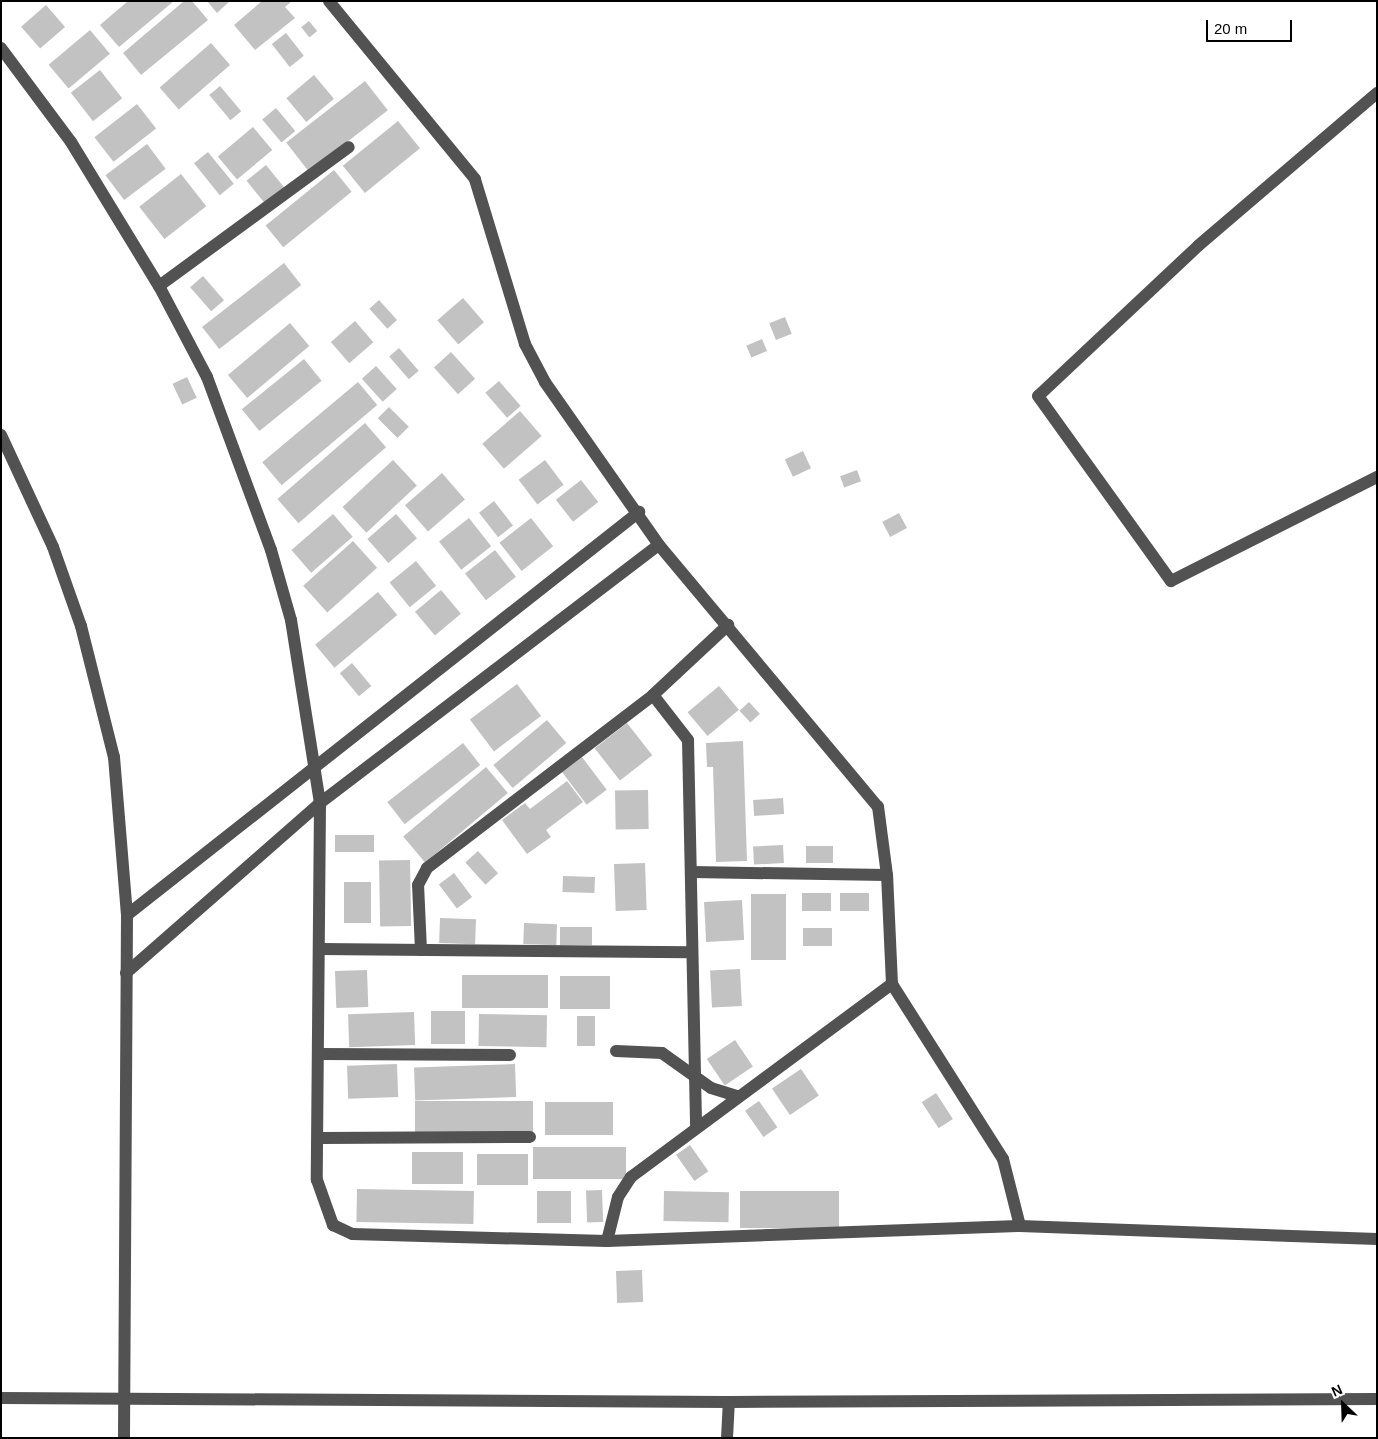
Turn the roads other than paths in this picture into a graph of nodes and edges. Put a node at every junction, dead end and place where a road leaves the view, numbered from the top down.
1 (329, 1) edge
2 (1, 48) edge
3 (1377, 92) edge
4 (349, 147) dead end
5 (159, 286) junction
6 (1, 435) edge
7 (1377, 477) edge
8 (639, 512) junction
9 (659, 545) junction
10 (728, 625) junction
11 (653, 695) junction
12 (316, 762) junction
13 (320, 803) junction
14 (692, 872) junction
15 (887, 875) junction
16 (127, 915) junction
17 (320, 949) junction
18 (421, 950) junction
19 (691, 952) junction
20 (126, 973) junction
21 (892, 984) junction
22 (616, 1051) dead end
23 (319, 1054) junction
24 (510, 1055) dead end
25 (694, 1077) junction
26 (737, 1096) junction
27 (696, 1128) junction
28 (530, 1137) dead end
29 (320, 1138) junction
30 (1020, 1226) junction
31 (1377, 1240) edge
32 (607, 1241) junction
33 (1, 1398) edge
34 (125, 1398) junction
35 (1377, 1399) edge
36 (729, 1402) junction
37 (124, 1438) edge
38 (727, 1438) edge

1 - 8 street
2 - 5 street
3 - 7 street
4 - 5 street
5 - 12 street
6 - 16 street
8 - 9 street
8 - 12 street
9 - 10 street
9 - 13 street
10 - 11 street
10 - 15 street
11 - 14 street
11 - 18 street
12 - 13 street
12 - 16 street
13 - 17 street
13 - 20 street
14 - 15 street
14 - 19 street
15 - 21 street
16 - 20 street
17 - 18 street
17 - 23 street
18 - 19 street
19 - 25 street
20 - 34 street
21 - 26 street
21 - 30 street
22 - 25 street
23 - 24 street
23 - 29 street
25 - 26 street
25 - 27 street
26 - 27 street
27 - 32 street
28 - 29 street
29 - 32 street
30 - 31 street
30 - 32 street
33 - 34 street
34 - 36 street
34 - 37 street
35 - 36 street
36 - 38 street

